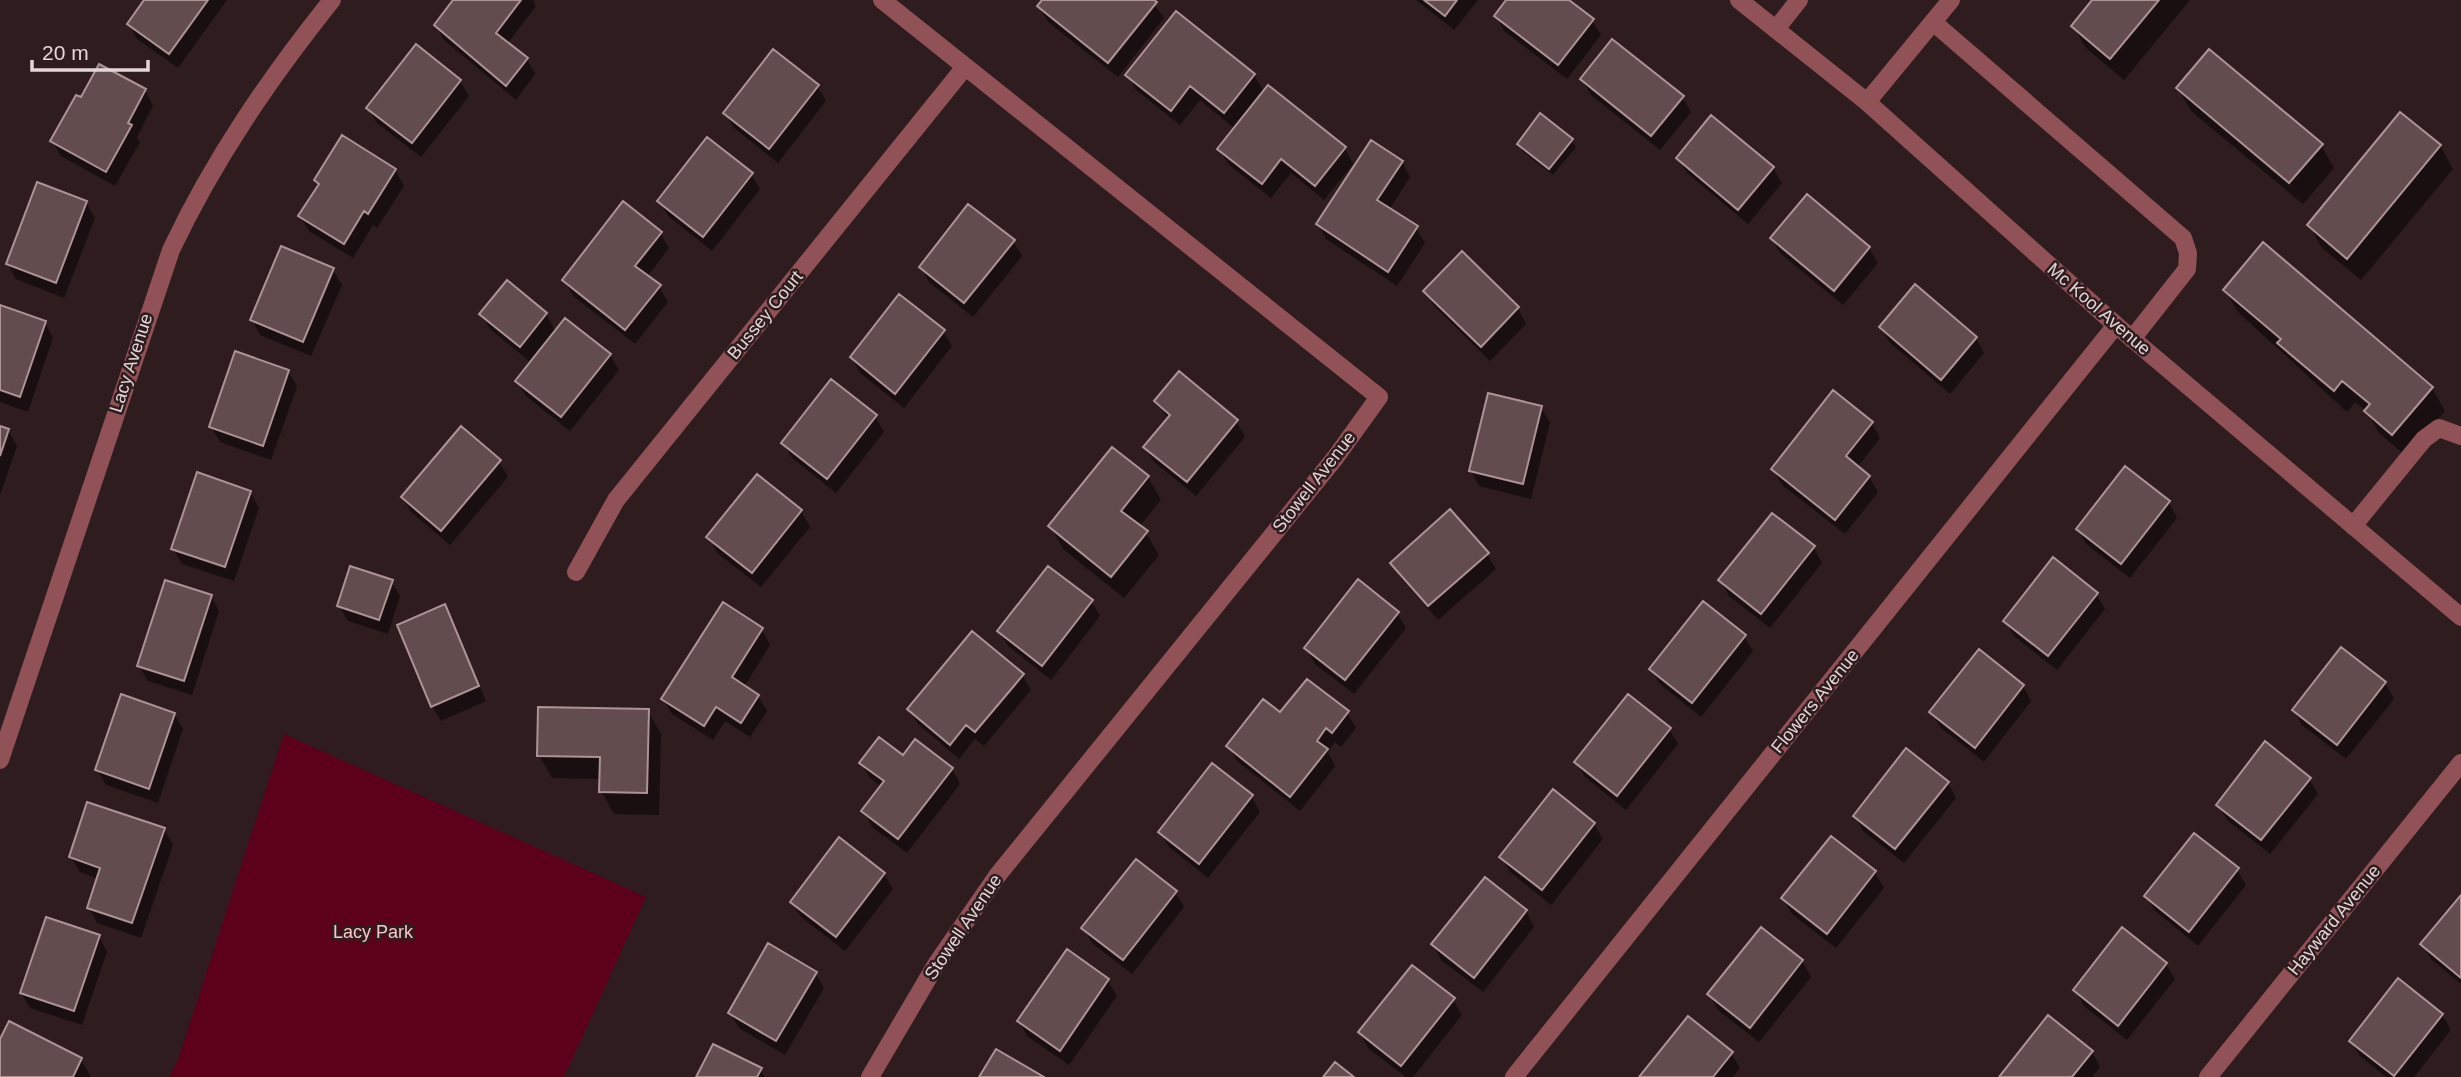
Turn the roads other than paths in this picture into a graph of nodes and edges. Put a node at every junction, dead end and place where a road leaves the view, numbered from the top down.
1 (332, 0) edge
2 (882, 0) edge
3 (1739, 0) edge
4 (1800, 0) edge
5 (1951, 0) edge
6 (1933, 22) junction
7 (1776, 29) junction
8 (965, 67) junction
9 (1867, 102) junction
10 (2116, 325) junction
11 (2132, 339) junction
12 (2461, 436) edge
13 (2353, 526) junction
14 (576, 572) dead end
15 (2461, 617) edge
16 (2, 748) edge
17 (2461, 763) edge
18 (870, 1077) edge
19 (1514, 1077) edge
20 (2208, 1077) edge

1 - 16 street, Lacy Avenue
2 - 8 street, Stowell Avenue
3 - 7 street, Mc Kool Avenue
4 - 7 street
5 - 6 street
6 - 9 street
6 - 11 street
7 - 9 street, Mc Kool Avenue
8 - 14 street, Bussey Court
8 - 18 street, Stowell Avenue
9 - 10 street, Mc Kool Avenue
10 - 11 street, Mc Kool Avenue
10 - 19 street, Flowers Avenue
11 - 13 street, Mc Kool Avenue
12 - 13 street
13 - 15 street, Mc Kool Avenue
17 - 20 street, Hayward Avenue

